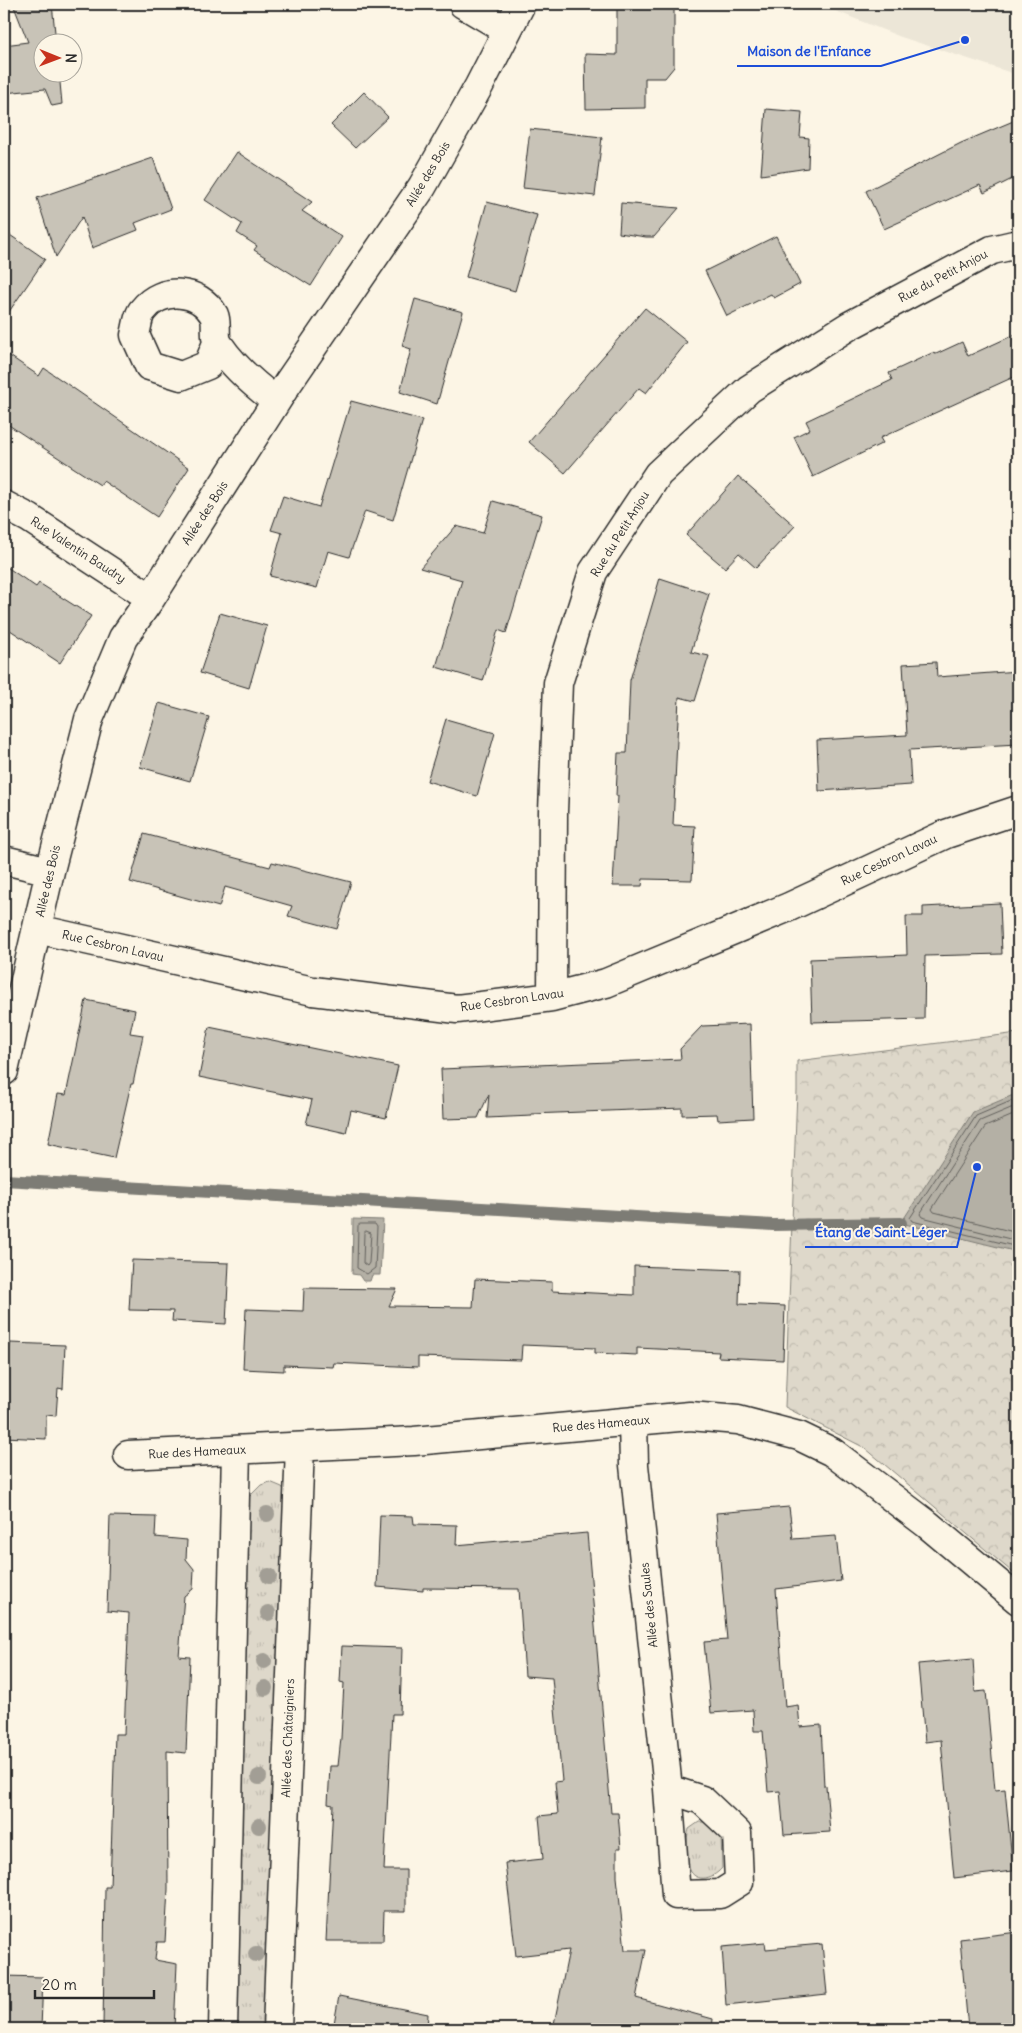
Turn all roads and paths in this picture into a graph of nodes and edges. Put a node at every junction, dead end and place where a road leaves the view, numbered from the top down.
1 (463, 4) edge
2 (522, 4) edge
3 (507, 30) junction
4 (1005, 247) edge
5 (217, 343) dead end
6 (276, 402) junction
7 (4, 505) edge
8 (151, 598) junction
9 (1018, 810) edge
10 (4, 860) edge
11 (50, 871) junction
12 (37, 929) junction
13 (552, 997) junction
14 (4, 1071) edge
15 (633, 1421) junction
16 (300, 1447) junction
17 (236, 1450) junction
18 (128, 1455) dead end
19 (1018, 1603) edge
20 (668, 1789) dead end
21 (224, 2029) edge
22 (277, 2029) edge

1 - 3 street
2 - 3 street, Allée des Bois
3 - 6 street, Allée des Bois
4 - 13 street, Rue du Petit Anjou
5 - 6 street
6 - 8 street, Allée des Bois
7 - 8 street, Rue Valentin Baudry
8 - 11 street, Allée des Bois
9 - 13 street, Rue Cesbron Lavau
10 - 11 street
11 - 12 street, Allée des Bois
12 - 13 street, Rue Cesbron Lavau
12 - 14 street, Allée des Bois
15 - 16 street, Rue des Hameaux
15 - 19 street, Rue des Hameaux
15 - 20 street, Allée des Saules
16 - 17 street, Rue des Hameaux
16 - 22 street, Allée des Châtaigniers
17 - 18 street, Rue des Hameaux
17 - 21 street

